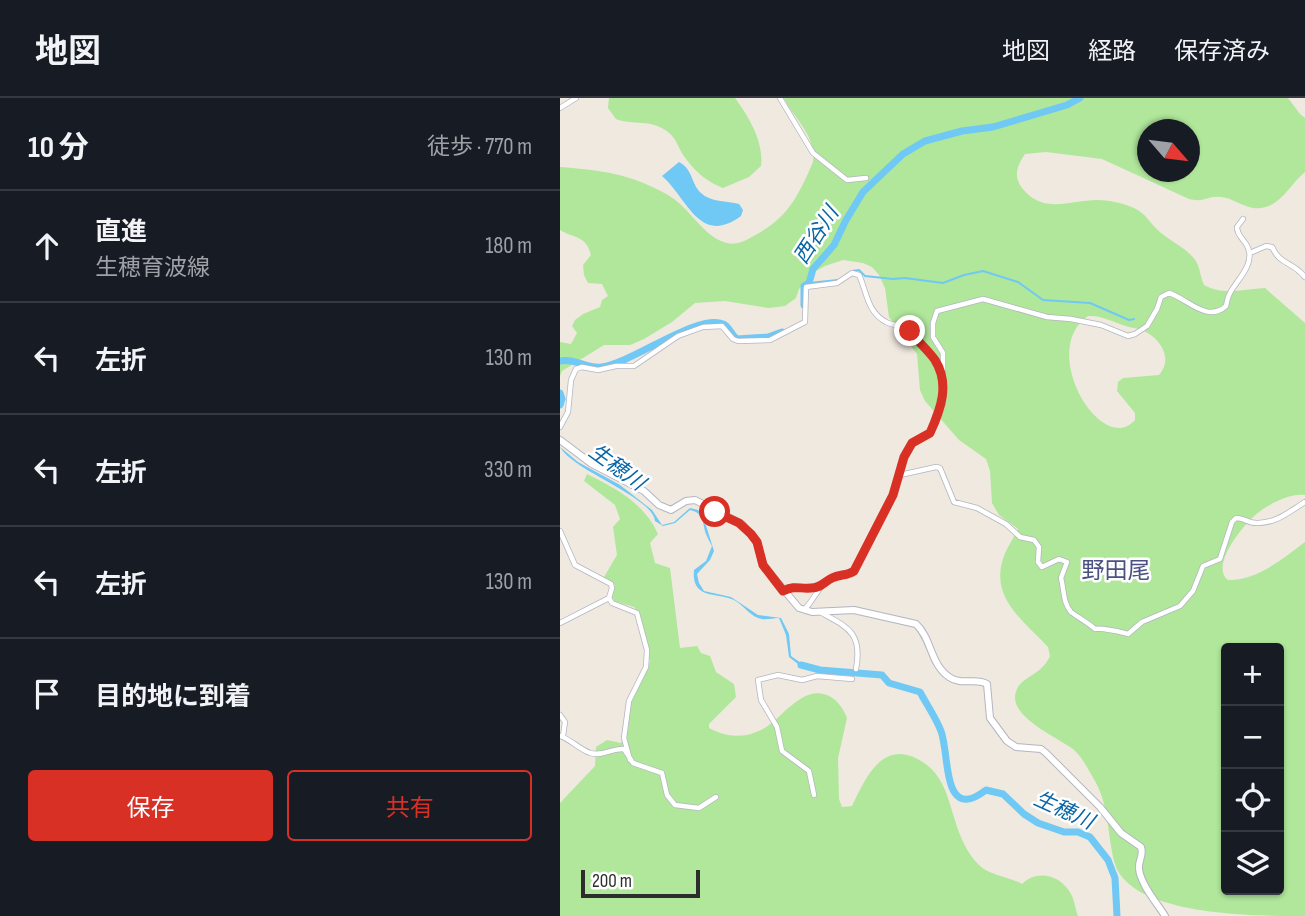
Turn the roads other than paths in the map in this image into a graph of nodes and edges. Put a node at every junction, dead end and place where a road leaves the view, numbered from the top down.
1 (576, 98) edge
2 (780, 98) edge
3 (560, 108) edge
4 (866, 178) dead end
5 (1243, 219) dead end
6 (1250, 253) junction
7 (1305, 277) edge
8 (942, 376) junction
9 (560, 427) edge
10 (560, 438) edge
11 (900, 475) junction
12 (1305, 502) edge
13 (560, 531) edge
14 (819, 587) junction
15 (783, 591) junction
16 (609, 598) junction
17 (804, 611) junction
18 (819, 612) junction
19 (560, 623) edge
20 (856, 669) dead end
21 (852, 679) dead end
22 (560, 715) edge
23 (561, 736) edge
24 (630, 760) junction
25 (814, 794) dead end
26 (716, 797) dead end
27 (1165, 916) edge

1 - 3 street
2 - 4 street
5 - 6 street
6 - 7 street
6 - 8 street
8 - 9 street
8 - 11 street
10 - 15 main road
11 - 12 street
11 - 14 street
13 - 16 street
14 - 15 street
14 - 17 street
15 - 17 main road
16 - 19 street
16 - 24 street
17 - 18 main road
18 - 20 street
18 - 27 main road
21 - 25 street
22 - 23 street
23 - 24 street
24 - 26 street

